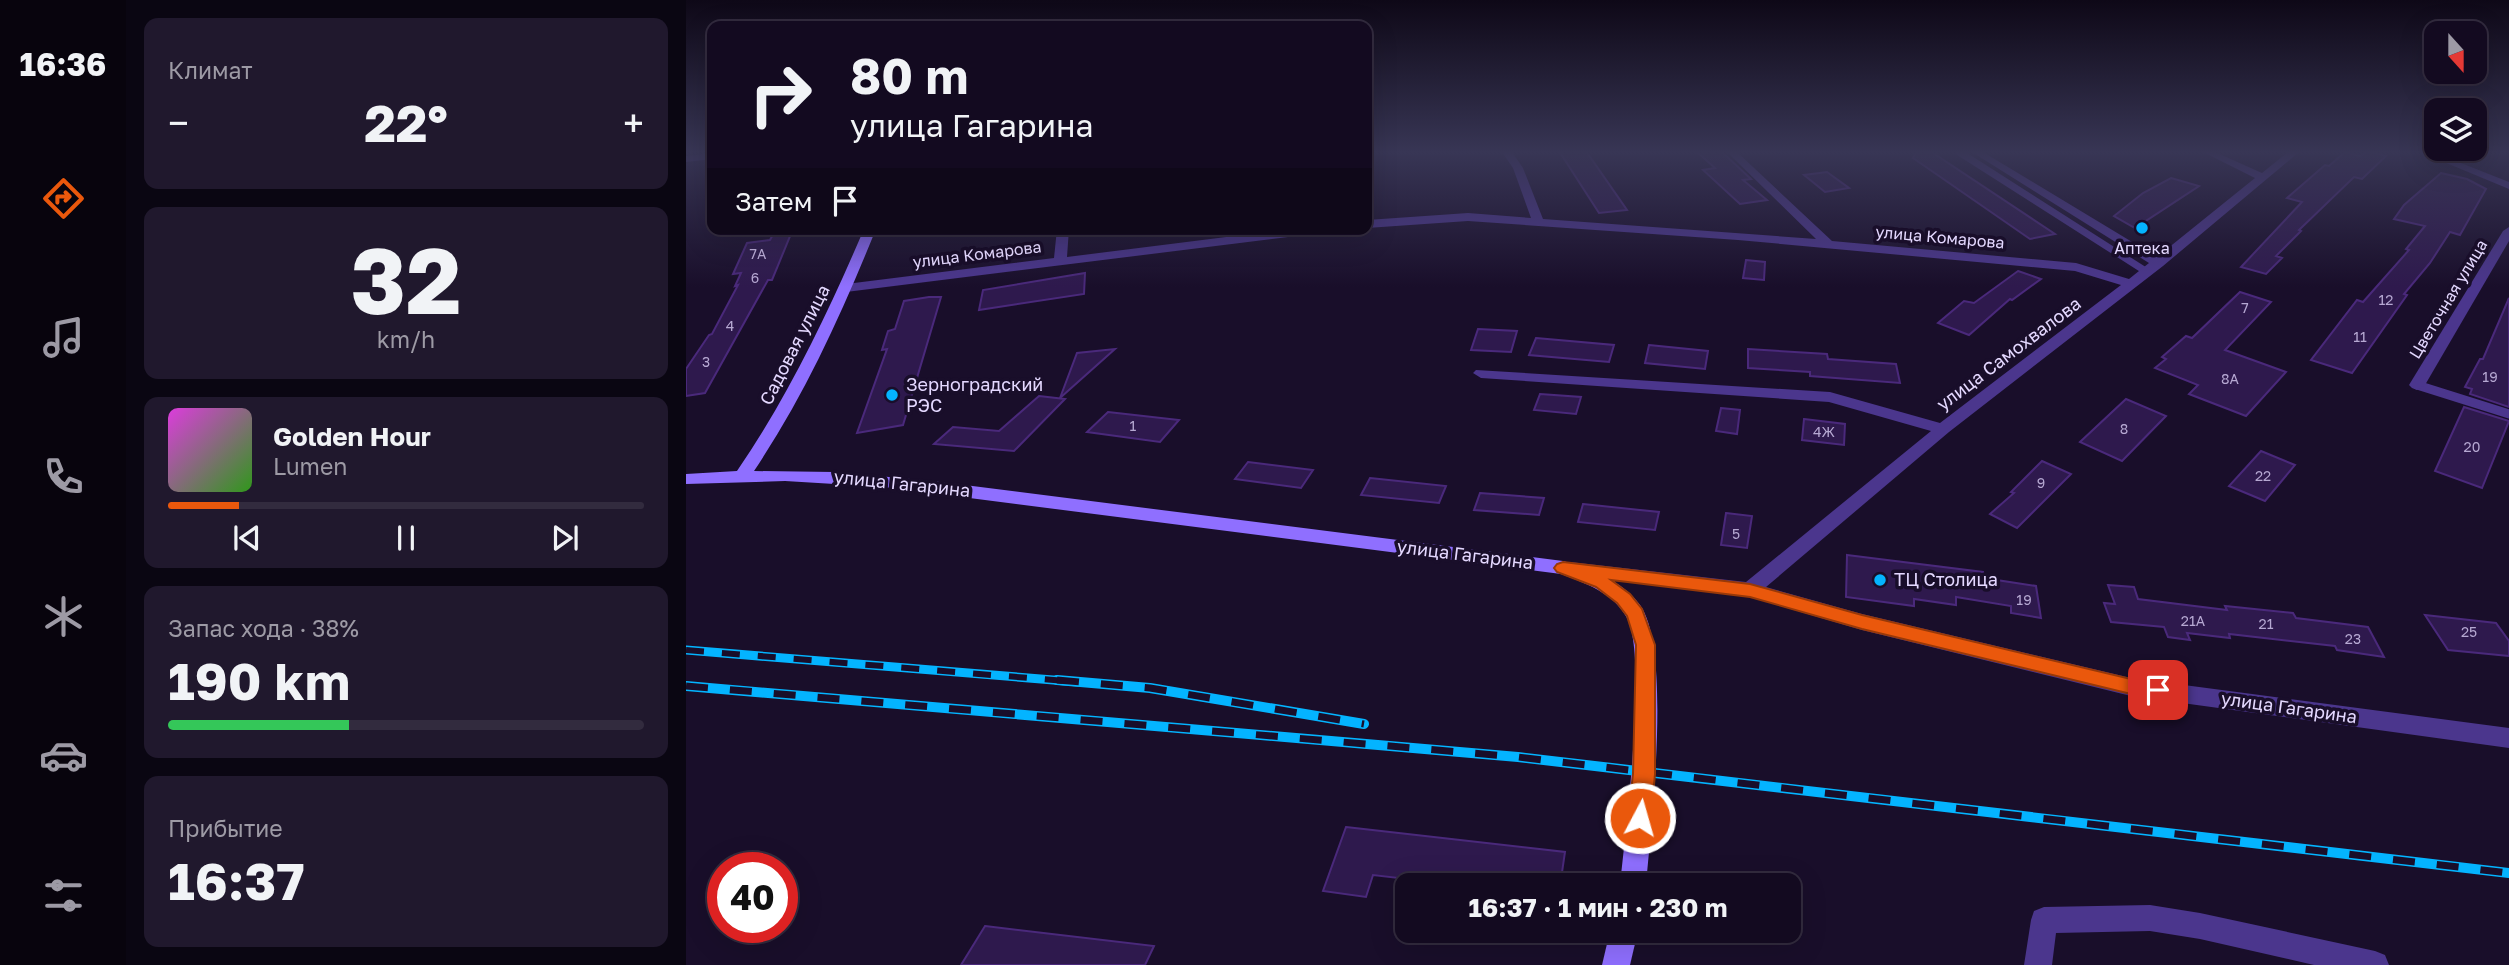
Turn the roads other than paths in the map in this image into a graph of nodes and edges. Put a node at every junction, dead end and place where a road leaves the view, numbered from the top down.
1 (1529, 197) edge
2 (1779, 197) edge
3 (2035, 197) edge
4 (2046, 197) edge
5 (2235, 197) edge
6 (1372, 223) edge
7 (1539, 223) junction
8 (2509, 231) edge
9 (868, 235) edge
10 (1062, 235) edge
11 (1271, 235) edge
12 (1828, 244) junction
13 (1060, 261) junction
14 (2152, 267) junction
15 (2131, 284) junction
16 (846, 288) junction
17 (1481, 373) dead end
18 (2417, 385) joint
19 (2509, 414) edge
20 (1943, 429) junction
21 (744, 474) junction
22 (686, 479) edge
23 (1563, 568) junction
24 (1750, 590) junction
25 (2509, 738) edge
26 (1634, 873) edge
27 (1621, 943) edge
28 (1616, 965) edge
29 (2038, 965) edge
30 (2375, 965) edge

1 - 7 street
2 - 12 street
3 - 14 lane
4 - 14 street
5 - 14 street, улица Самохвалова
6 - 7 street, улица Комарова
7 - 12 street, улица Комарова
8 - 18 street, Цветочная улица
9 - 16 street, Садовая улица
10 - 13 street
11 - 13 street, улица Комарова
12 - 15 street, улица Комарова
13 - 16 street, улица Комарова
14 - 15 street, улица Самохвалова
15 - 20 street, улица Самохвалова
16 - 21 street, Садовая улица
17 - 20 street
18 - 19 lane
20 - 24 street, улица Самохвалова
21 - 22 street, улица Гагарина
21 - 23 street, улица Гагарина
23 - 24 street, улица Гагарина
23 - 26 street
24 - 25 street, улица Гагарина
27 - 28 street
29 - 30 street

